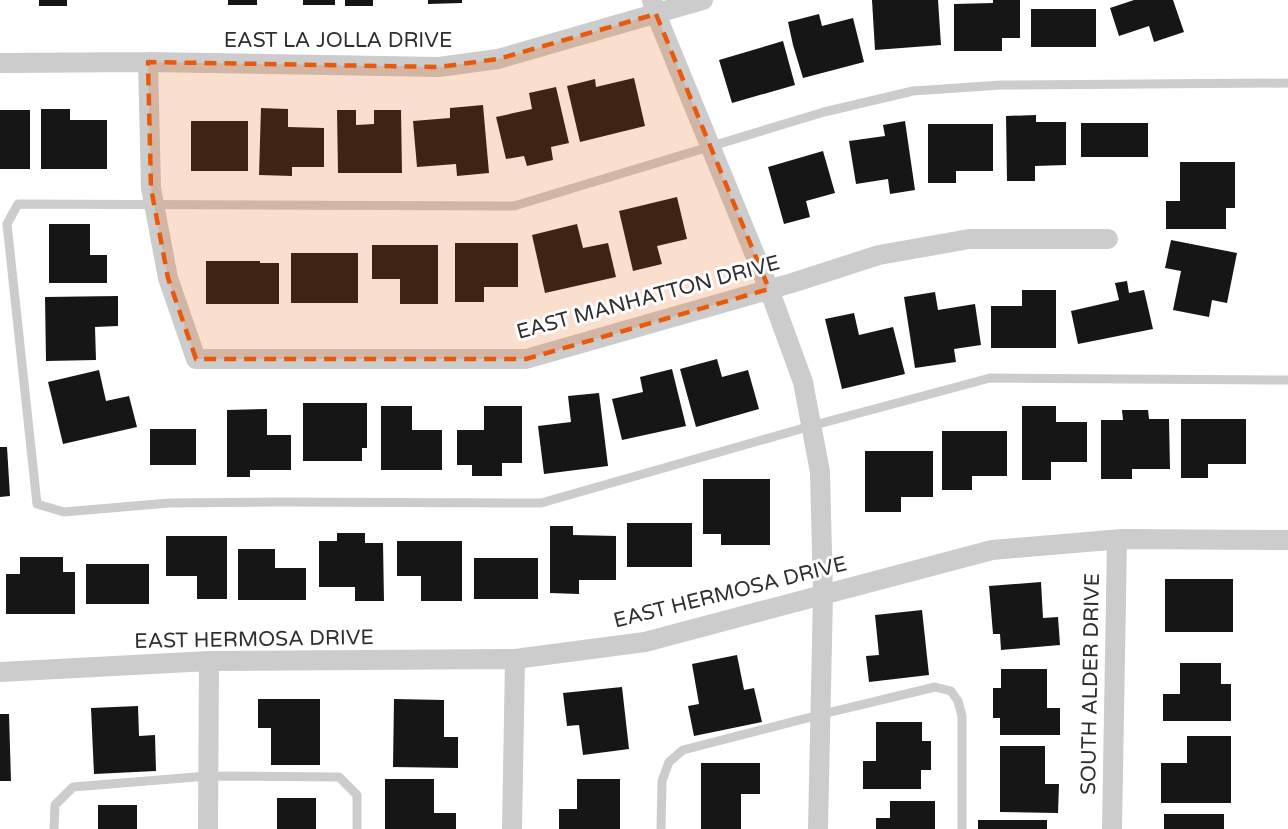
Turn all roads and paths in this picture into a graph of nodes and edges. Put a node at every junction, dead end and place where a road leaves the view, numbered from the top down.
1 (703, 0) edge
2 (654, 7) edge
3 (148, 62) junction
4 (0, 63) edge
5 (1288, 83) edge
6 (710, 146) junction
7 (154, 204) junction
8 (1108, 239) dead end
9 (769, 289) junction
10 (1288, 380) edge
11 (811, 426) junction
12 (1117, 540) junction
13 (1288, 540) edge
14 (823, 595) junction
15 (515, 659) junction
16 (209, 661) junction
17 (0, 672) edge
18 (820, 714) junction
19 (208, 776) junction
20 (54, 829) edge
21 (208, 829) edge
22 (357, 829) edge
23 (512, 829) edge
24 (661, 829) edge
25 (818, 829) edge
26 (962, 829) edge
27 (1112, 829) edge

1 - 2 street, EAST LA JOLLA DRIVE
2 - 3 street, EAST LA JOLLA DRIVE
2 - 6 street
3 - 4 street, EAST LA JOLLA DRIVE
3 - 7 street
5 - 6 lane
6 - 7 lane
6 - 9 street
7 - 9 street, EAST MANHATTON DRIVE
7 - 11 lane
8 - 9 street, EAST MANHATTON DRIVE
9 - 11 street
10 - 11 lane
11 - 14 street
12 - 13 street, EAST HERMOSA DRIVE
12 - 14 street, EAST HERMOSA DRIVE
12 - 27 street, SOUTH ALDER DRIVE
14 - 15 street, EAST HERMOSA DRIVE
14 - 18 street
15 - 16 street, EAST HERMOSA DRIVE
15 - 23 street
16 - 17 street, EAST HERMOSA DRIVE
16 - 19 street
18 - 24 lane
18 - 25 street
18 - 26 lane
19 - 20 lane
19 - 21 street
19 - 22 lane

